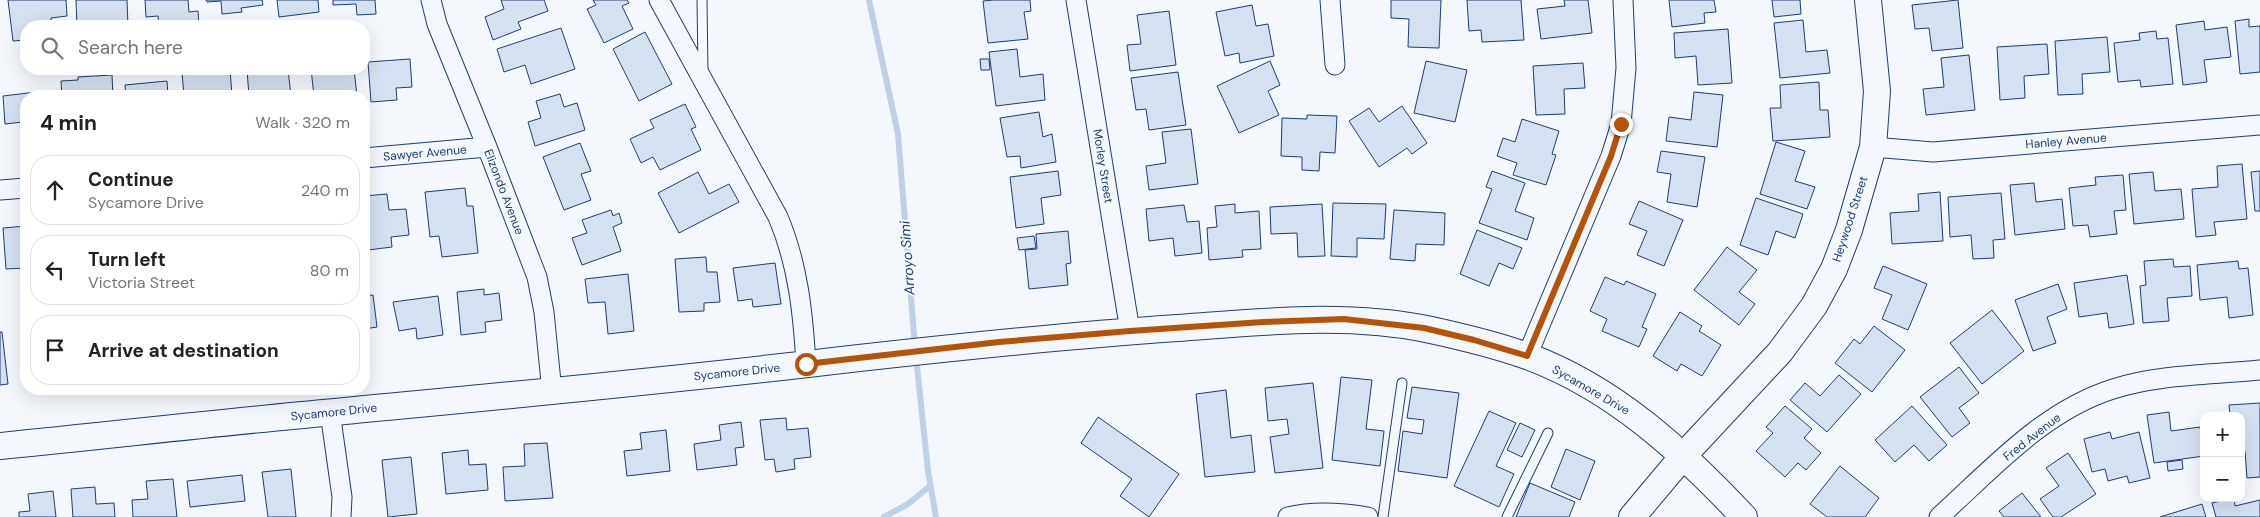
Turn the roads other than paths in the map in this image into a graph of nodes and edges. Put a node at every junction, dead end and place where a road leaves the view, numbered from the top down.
1 (431, 0) edge
2 (659, 0) edge
3 (702, 0) edge
4 (1076, 0) edge
5 (1330, 0) edge
6 (1623, 0) edge
7 (1868, 0) edge
8 (1335, 65) dead end
9 (703, 80) junction
10 (2260, 124) edge
11 (487, 147) junction
12 (1873, 147) junction
13 (370, 157) edge
14 (20, 188) edge
15 (0, 190) edge
16 (1130, 331) junction
17 (1527, 356) junction
18 (806, 364) junction
19 (2260, 370) edge
20 (1402, 384) dead end
21 (552, 392) junction
22 (330, 412) junction
23 (1548, 433) dead end
24 (0, 446) edge
25 (1684, 456) junction
26 (341, 517) edge
27 (1288, 517) edge
28 (1368, 517) edge
29 (1383, 517) edge
30 (1506, 517) edge
31 (1632, 517) edge
32 (1744, 517) edge
33 (1939, 517) edge

1 - 11 street, Elizondo Avenue
2 - 9 street
3 - 9 lane
4 - 16 street, Morley Street
5 - 8 street
6 - 17 street
7 - 12 main road, Heywood Street
9 - 18 street
10 - 12 street, Hanley Avenue
11 - 13 street, Sawyer Avenue
11 - 21 street, Elizondo Avenue
12 - 25 main road, Heywood Street
14 - 15 street
16 - 17 main road, Sycamore Drive
16 - 18 main road, Sycamore Drive
17 - 25 main road, Sycamore Drive
18 - 21 main road, Sycamore Drive
19 - 33 street, Fred Avenue
20 - 29 lane
21 - 22 main road, Sycamore Drive
22 - 24 main road, Sycamore Drive
22 - 26 street
23 - 30 lane
25 - 31 main road, Heywood Street
25 - 32 main road, Sycamore Drive
27 - 28 street

